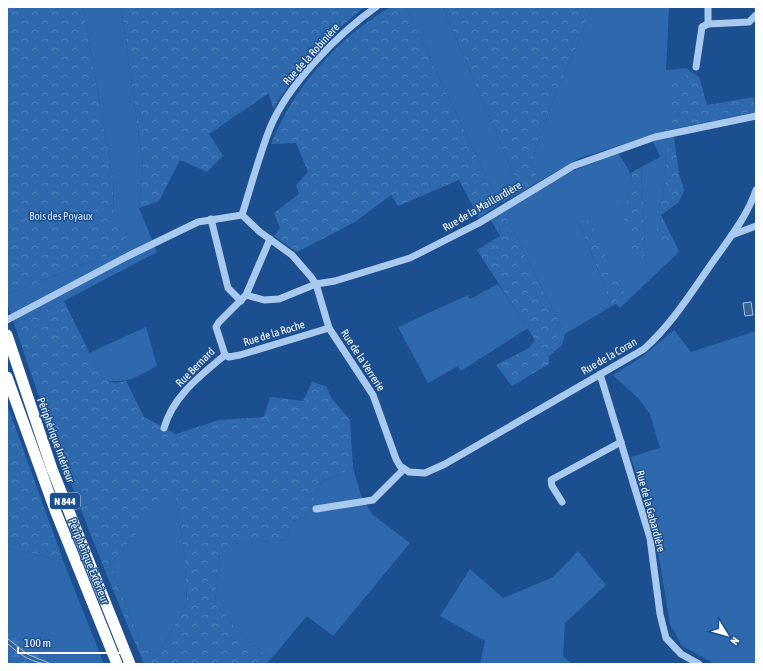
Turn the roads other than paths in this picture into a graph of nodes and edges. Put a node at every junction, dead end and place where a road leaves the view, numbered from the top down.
1 (376, 7) edge
2 (708, 7) edge
3 (756, 15) edge
4 (708, 24) junction
5 (696, 67) dead end
6 (756, 116) edge
7 (756, 190) edge
8 (754, 200) edge
9 (242, 215) junction
10 (211, 219) junction
11 (756, 226) edge
12 (732, 235) junction
13 (270, 239) junction
14 (316, 284) junction
15 (243, 298) junction
16 (7, 320) edge
17 (329, 328) junction
18 (7, 335) edge
19 (225, 355) junction
20 (600, 374) junction
21 (7, 377) edge
22 (164, 428) dead end
23 (621, 442) junction
24 (404, 469) junction
25 (562, 502) dead end
26 (316, 510) dead end
27 (117, 664) edge
28 (130, 664) edge
29 (699, 664) edge

1 - 9 street, Rue de la Robinière
2 - 4 street
3 - 4 street
4 - 5 street
6 - 14 street, Rue de la Maillardière
7 - 8 street, Rue de la Coran
8 - 12 street, Rue de la Coran
9 - 10 street
9 - 13 street
10 - 15 street
10 - 16 street
11 - 12 street
12 - 20 street, Rue de la Coran
13 - 14 street
13 - 15 street, Rue Bernard
14 - 15 street, Rue de la Maillardière
14 - 17 street, Rue de la Verrerie
15 - 19 street, Rue Bernard
17 - 19 street, Rue de la Roche
17 - 24 street, Rue de la Verrerie
18 - 28 highway, Périphérique Intérieur / N 844
19 - 22 street, Rue Bernard
20 - 23 street, Rue de la Gabardière
20 - 24 street, Rue de la Coran
21 - 27 highway, Périphérique Extérieur / N 844
23 - 25 street
23 - 29 street, Rue de la Gabardière
24 - 26 street

